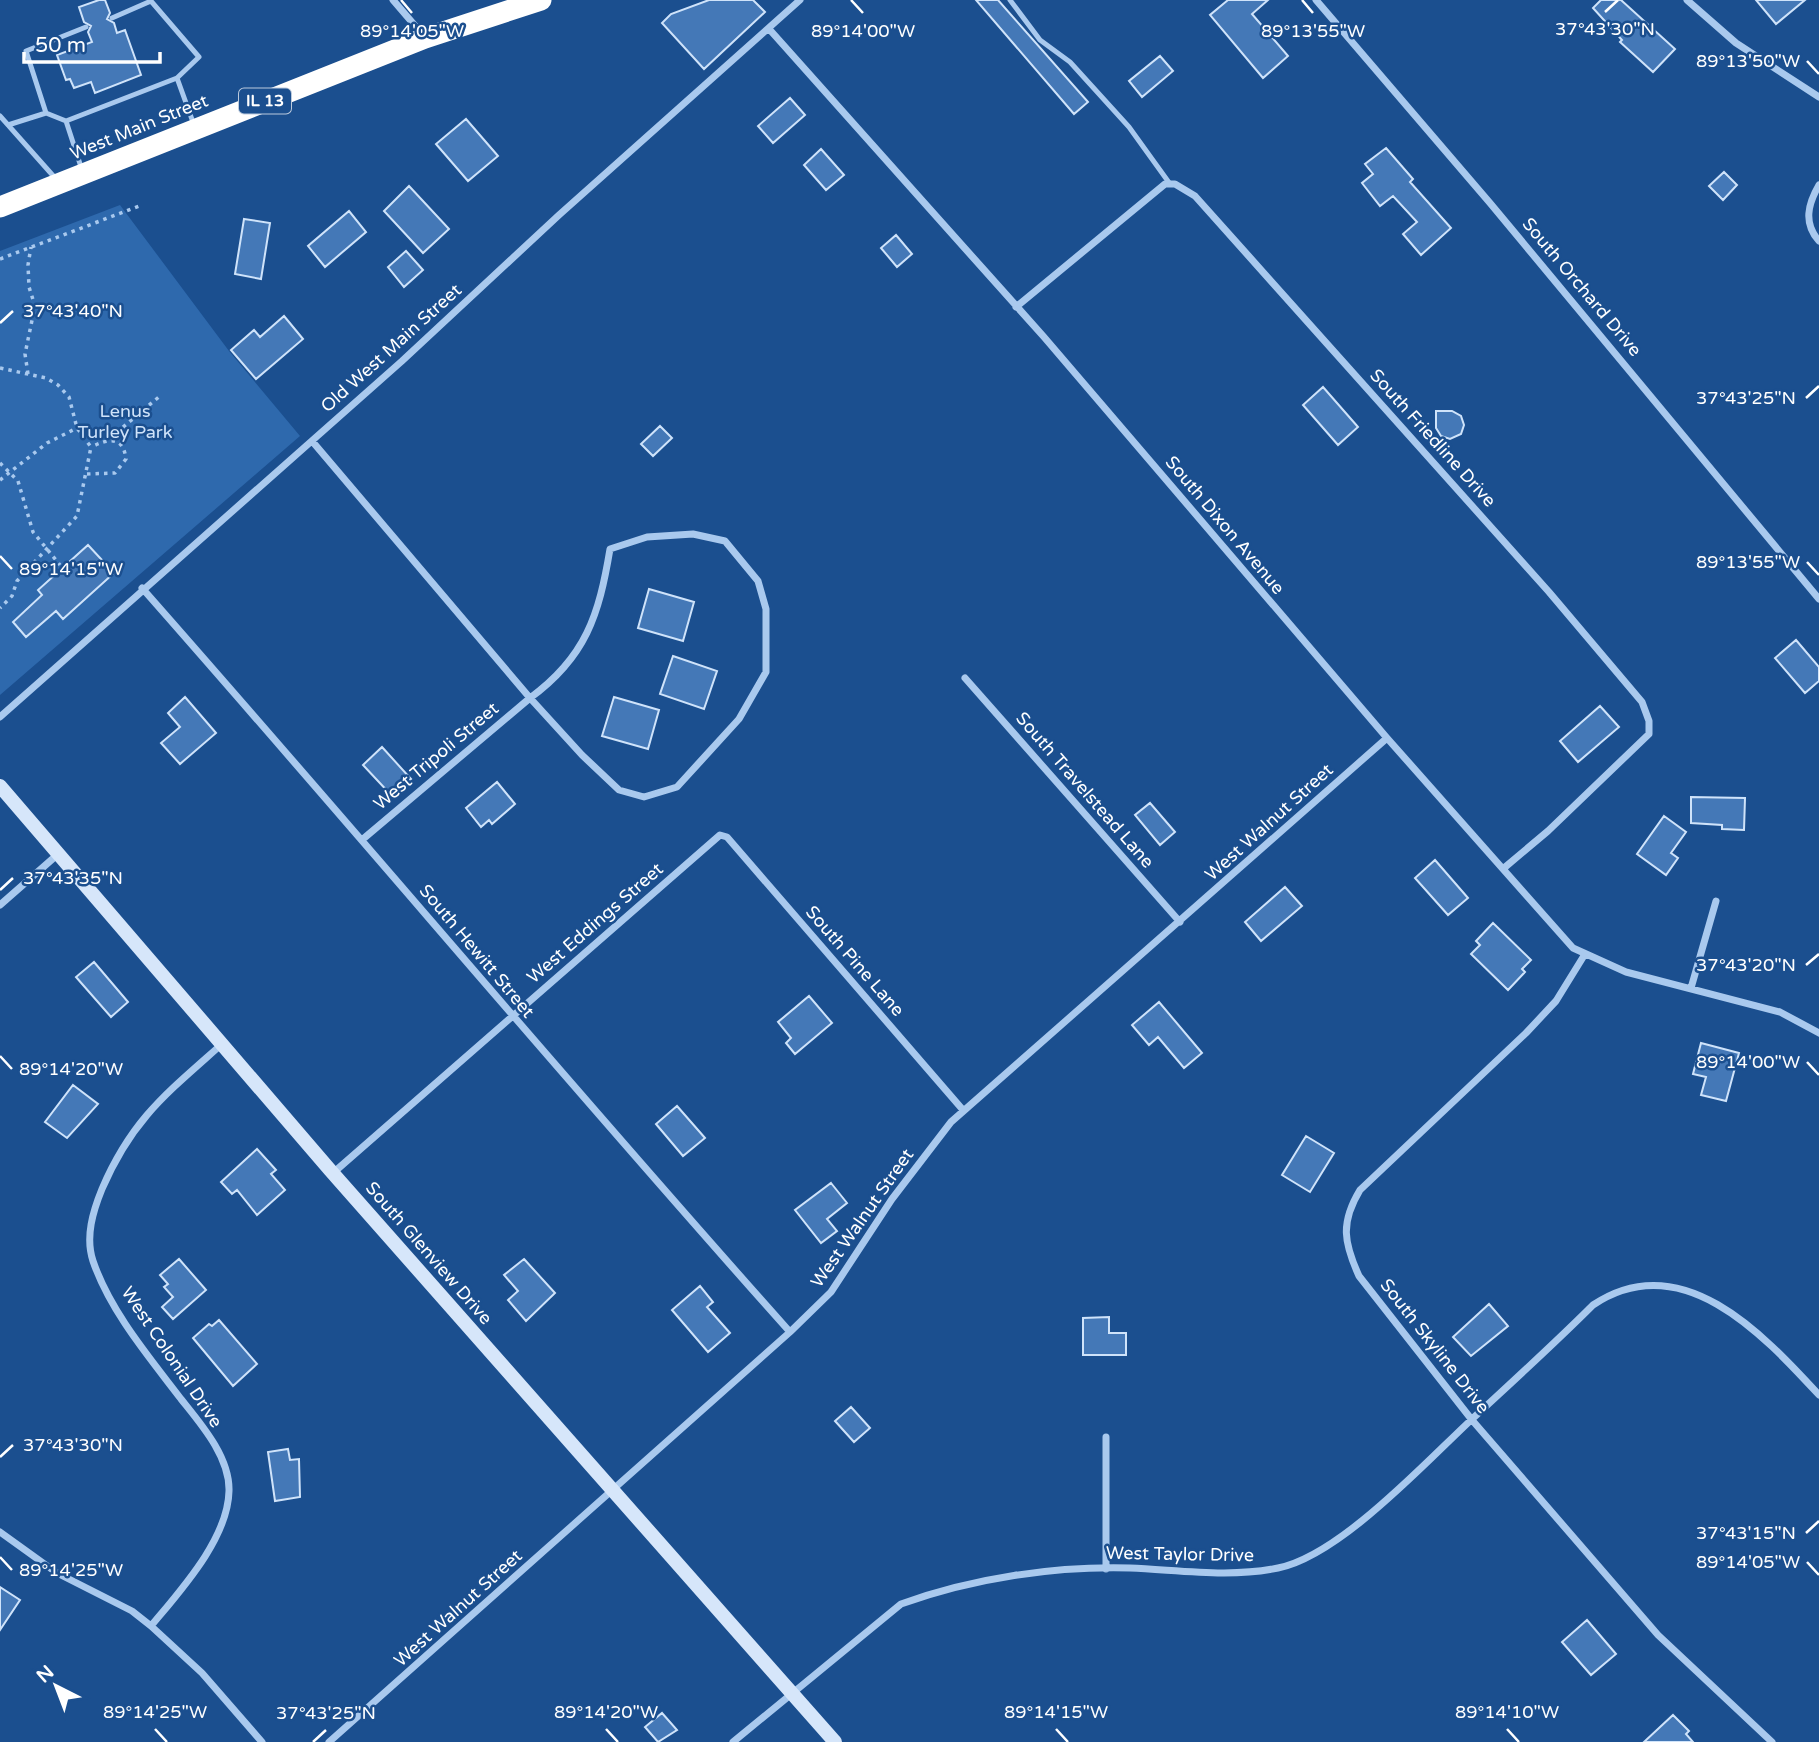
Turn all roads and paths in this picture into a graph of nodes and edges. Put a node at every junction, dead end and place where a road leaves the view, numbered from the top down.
1 (393, 0) edge
2 (800, 0) edge
3 (1010, 0) edge
4 (1316, 0) edge
5 (1687, 0) edge
6 (537, 1) edge
7 (112, 18) dead end
8 (86, 27) dead end
9 (770, 30) junction
10 (425, 38) junction
11 (177, 78) junction
12 (1819, 97) edge
13 (46, 113) junction
14 (0, 116) edge
15 (66, 121) junction
16 (8, 125) junction
17 (195, 128) junction
18 (83, 173) junction
19 (59, 183) junction
20 (1170, 184) junction
21 (1819, 185) edge
22 (142, 205) dead end
23 (0, 207) edge
24 (1819, 241) edge
25 (31, 247) junction
26 (0, 259) edge
27 (1016, 307) junction
28 (0, 368) edge
29 (29, 374) junction
30 (160, 396) dead end
31 (77, 428) junction
32 (110, 438) junction
33 (312, 441) junction
34 (91, 447) junction
35 (0, 463) edge
36 (9, 471) junction
37 (87, 474) junction
38 (0, 480) edge
39 (46, 549) junction
40 (60, 565) dead end
41 (142, 588) junction
42 (1819, 599) edge
43 (0, 608) edge
44 (965, 678) dead end
45 (530, 698) junction
46 (0, 717) edge
47 (1387, 738) junction
48 (0, 786) edge
49 (720, 835) joint
50 (363, 839) junction
51 (57, 855) junction
52 (1504, 868) junction
53 (1716, 901) dead end
54 (0, 905) edge
55 (1180, 922) junction
56 (1585, 954) junction
57 (1691, 988) junction
58 (511, 1016) junction
59 (1819, 1033) edge
60 (222, 1044) junction
61 (963, 1110) junction
62 (333, 1173) junction
63 (790, 1332) junction
64 (1819, 1395) edge
65 (1472, 1420) junction
66 (1106, 1437) dead end
67 (613, 1489) junction
68 (0, 1532) edge
69 (1106, 1569) junction
70 (150, 1626) junction
71 (793, 1694) junction
72 (262, 1742) edge
73 (329, 1742) edge
74 (733, 1742) edge
75 (835, 1742) edge
76 (1772, 1742) edge

1 - 10 street
2 - 9 street, Old West Main Street
3 - 20 lane
4 - 42 street, South Orchard Drive
5 - 12 street
6 - 10 highway, West Main Street / IL 13
7 - 11 lane
8 - 13 lane
9 - 27 street, South Dixon Avenue
9 - 33 street, Old West Main Street
10 - 17 highway, West Main Street / IL 13
11 - 15 lane
11 - 17 lane
13 - 15 lane
13 - 16 lane
14 - 16 lane
15 - 18 lane
16 - 19 lane
17 - 18 highway, West Main Street / IL 13
18 - 19 highway, West Main Street / IL 13
19 - 23 highway, West Main Street / IL 13
20 - 27 street
20 - 52 street, South Friedline Drive
21 - 24 street
22 - 25 path
25 - 26 path
25 - 29 path
27 - 47 street, South Dixon Avenue
28 - 29 path
29 - 31 path
30 - 32 path
31 - 34 path
31 - 36 path
32 - 34 path
32 - 37 path
33 - 41 street, Old West Main Street
33 - 45 street
34 - 37 path
35 - 36 path
36 - 38 path
36 - 39 path
37 - 39 path
39 - 40 path
39 - 43 path
41 - 46 street, Old West Main Street
41 - 50 street, South Hewitt Street
44 - 55 street, South Travelstead Lane
45 - 45 street
45 - 50 street, West Tripoli Street
47 - 52 street, South Dixon Avenue
47 - 55 street, West Walnut Street
48 - 51 street, South Glenview Drive
49 - 58 street, West Eddings Street
49 - 61 street, South Pine Lane
50 - 58 street, South Hewitt Street
51 - 54 street
51 - 60 street, South Glenview Drive
52 - 56 street, South Dixon Avenue
53 - 57 street
55 - 61 street, West Walnut Street
56 - 57 street, South Dixon Avenue
56 - 65 street, South Skyline Drive
57 - 59 street, South Dixon Avenue
58 - 62 street, West Eddings Street
58 - 63 street, South Hewitt Street
60 - 62 street, South Glenview Drive
60 - 70 street, West Colonial Drive
61 - 63 street, West Walnut Street
62 - 67 street, South Glenview Drive
63 - 67 street, West Walnut Street
64 - 65 street, West Taylor Drive
65 - 69 street, West Taylor Drive
65 - 76 street, South Skyline Drive
66 - 69 street
67 - 71 street, South Glenview Drive
67 - 73 street, West Walnut Street
68 - 70 street
69 - 71 street, West Taylor Drive
70 - 72 street
71 - 74 street, West Taylor Drive
71 - 75 street, South Glenview Drive

